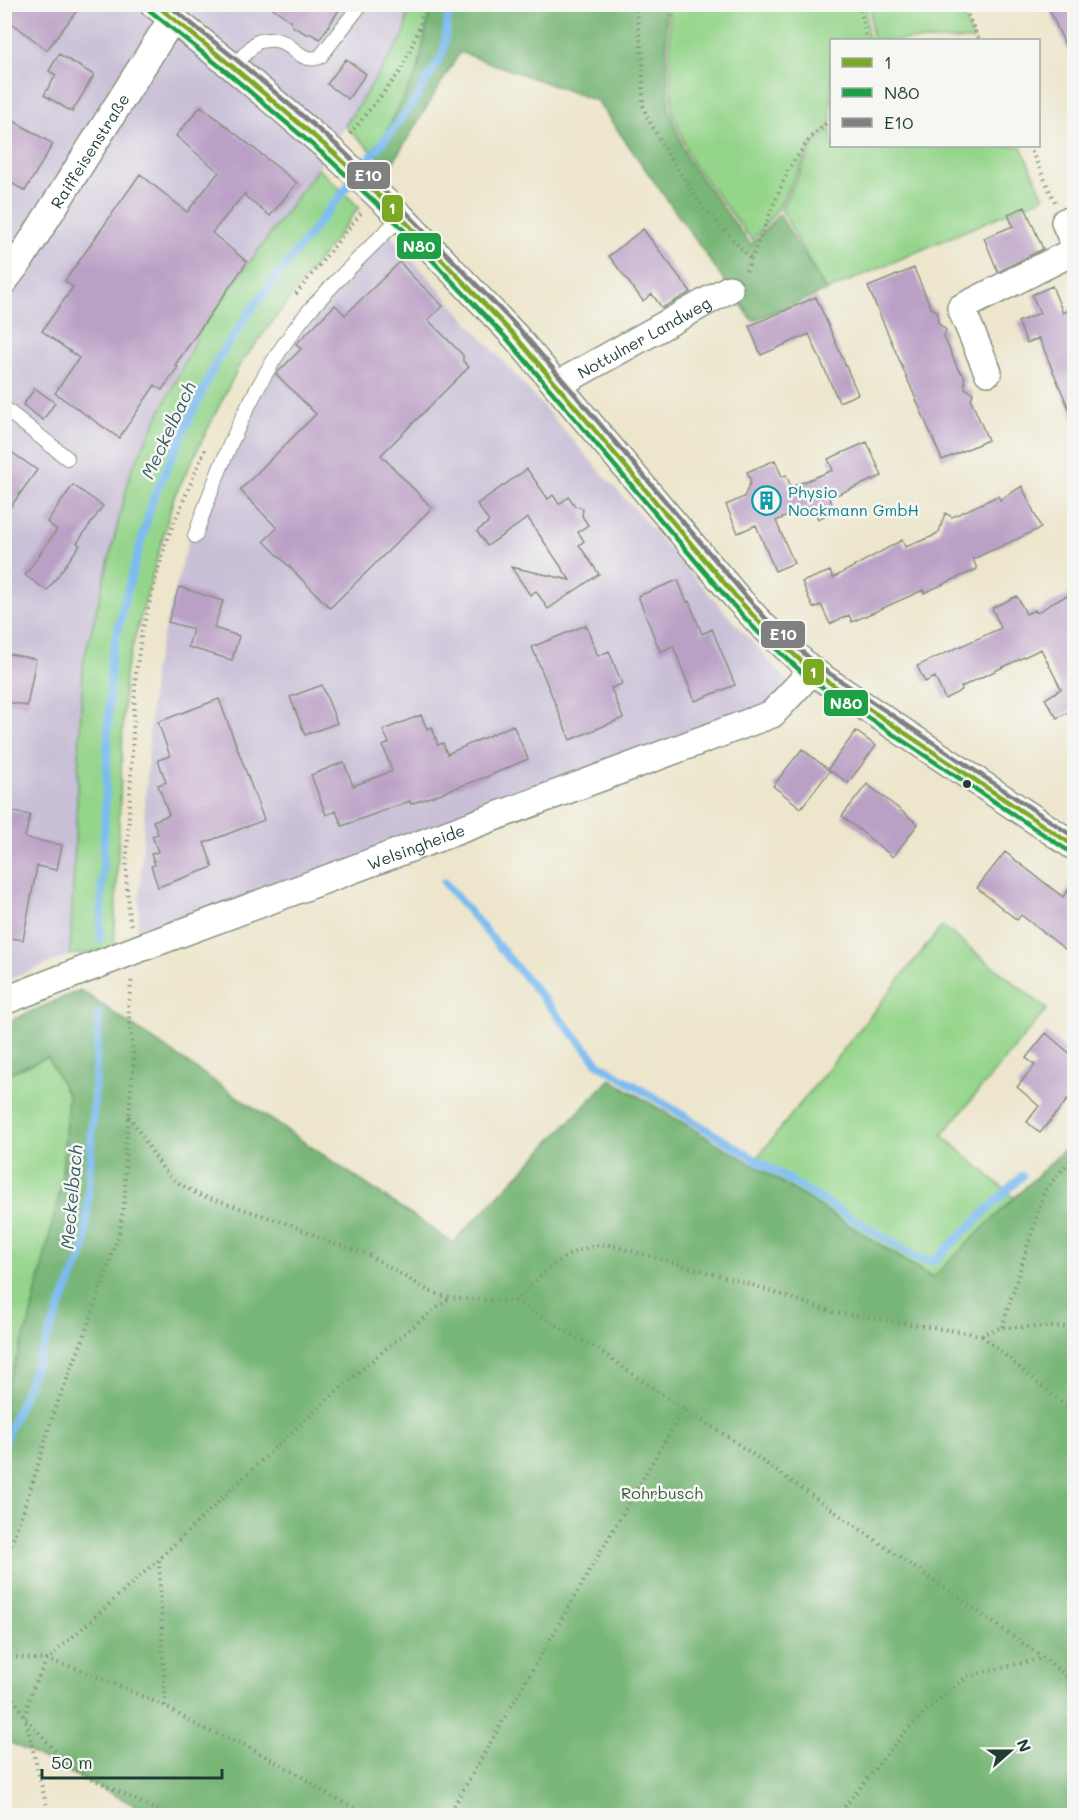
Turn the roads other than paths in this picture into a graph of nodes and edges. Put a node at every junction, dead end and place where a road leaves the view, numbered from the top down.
1 (361, 4) edge
2 (169, 9) edge
3 (233, 67) junction
4 (401, 217) junction
5 (1074, 251) edge
6 (4, 281) edge
7 (729, 289) road end
8 (988, 372) dead end
9 (557, 385) junction
10 (4, 408) edge
11 (67, 458) dead end
12 (195, 536) dead end
13 (812, 671) junction
14 (1074, 846) edge
15 (4, 1001) edge

1 - 3 lane
2 - 3 street, Nottulner Landweg
2 - 6 street, Raiffeisenstraße
3 - 4 street, Nottulner Landweg
4 - 9 street, Nottulner Landweg
4 - 12 lane
5 - 8 street
7 - 9 street, Nottulner Landweg
9 - 13 street, Nottulner Landweg
10 - 11 lane
13 - 14 street, Nottulner Landweg
13 - 15 street, Welsingheide

